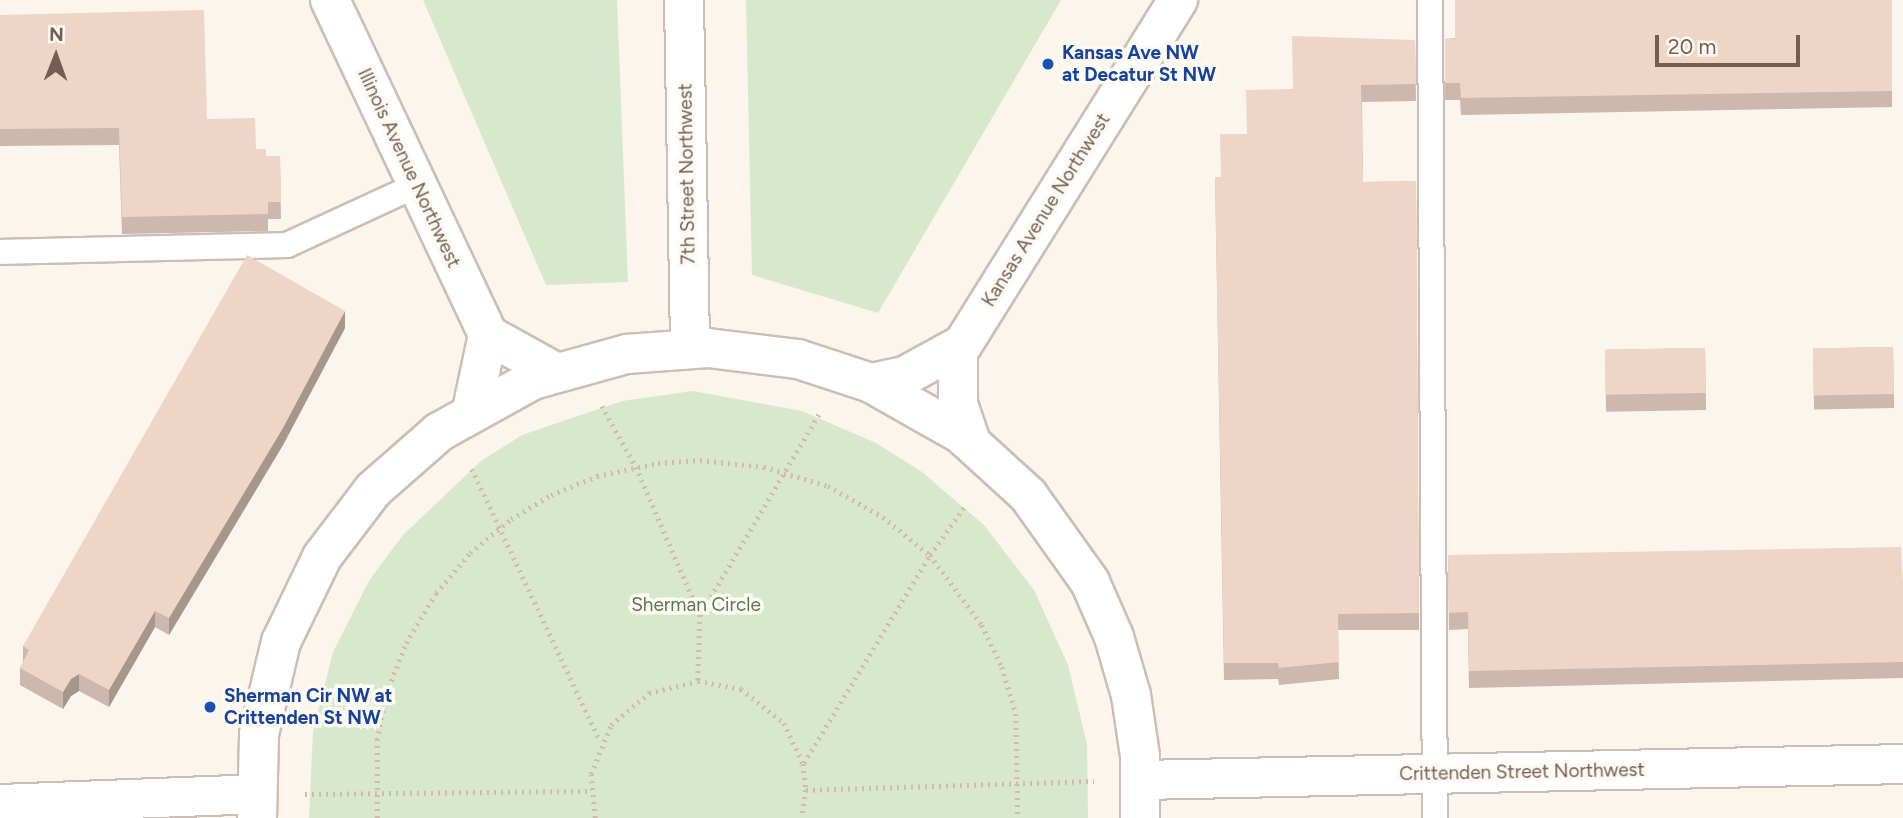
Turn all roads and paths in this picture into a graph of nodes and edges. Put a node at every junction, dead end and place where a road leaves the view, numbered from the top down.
1 (330, 0) edge
2 (684, 0) edge
3 (1178, 0) edge
4 (1430, 0) edge
5 (417, 185) junction
6 (0, 252) edge
7 (488, 335) junction
8 (958, 348) junction
9 (691, 349) junction
10 (555, 372) junction
11 (871, 383) junction
12 (599, 402) dead end
13 (823, 407) dead end
14 (472, 411) junction
15 (971, 442) junction
16 (636, 467) junction
17 (472, 469) dead end
18 (783, 473) junction
19 (965, 506) dead end
20 (501, 527) junction
21 (930, 555) junction
22 (700, 615) junction
23 (698, 681) junction
24 (600, 741) junction
25 (803, 764) junction
26 (1903, 764) edge
27 (1435, 774) junction
28 (1141, 780) junction
29 (1094, 781) dead end
30 (1020, 784) junction
31 (806, 790) junction
32 (590, 791) junction
33 (374, 793) junction
34 (305, 794) dead end
35 (0, 804) edge
36 (256, 806) edge
37 (592, 810) junction
38 (377, 818) edge
39 (587, 818) edge
40 (595, 818) edge
41 (802, 818) edge
42 (1018, 818) edge
43 (1140, 818) edge
44 (1436, 818) edge

1 - 5 street, Illinois Avenue Northwest
2 - 9 street, 7th Street Northwest
3 - 8 street, Kansas Avenue Northwest
4 - 27 lane
5 - 6 lane
5 - 7 street, Illinois Avenue Northwest
7 - 10 street
7 - 14 street
8 - 11 street, Kansas Avenue Northwest
8 - 15 street
9 - 10 street
9 - 11 street
10 - 14 street
11 - 15 street
12 - 16 path
13 - 18 path
14 - 36 street
15 - 28 street
16 - 18 path
16 - 20 path
16 - 22 path
17 - 20 path
18 - 21 path
18 - 22 path
19 - 21 path
20 - 24 path
20 - 33 path
21 - 25 path
21 - 30 path
22 - 23 path
23 - 24 path
23 - 25 path
24 - 32 path
25 - 31 path
26 - 27 street, Crittenden Street Northwest
27 - 28 street, Crittenden Street Northwest
27 - 44 lane
28 - 43 street
29 - 30 path
30 - 31 path
30 - 42 path
31 - 41 path
32 - 33 path
32 - 37 path
33 - 34 path
33 - 38 path
35 - 36 street
37 - 39 path
37 - 40 path

